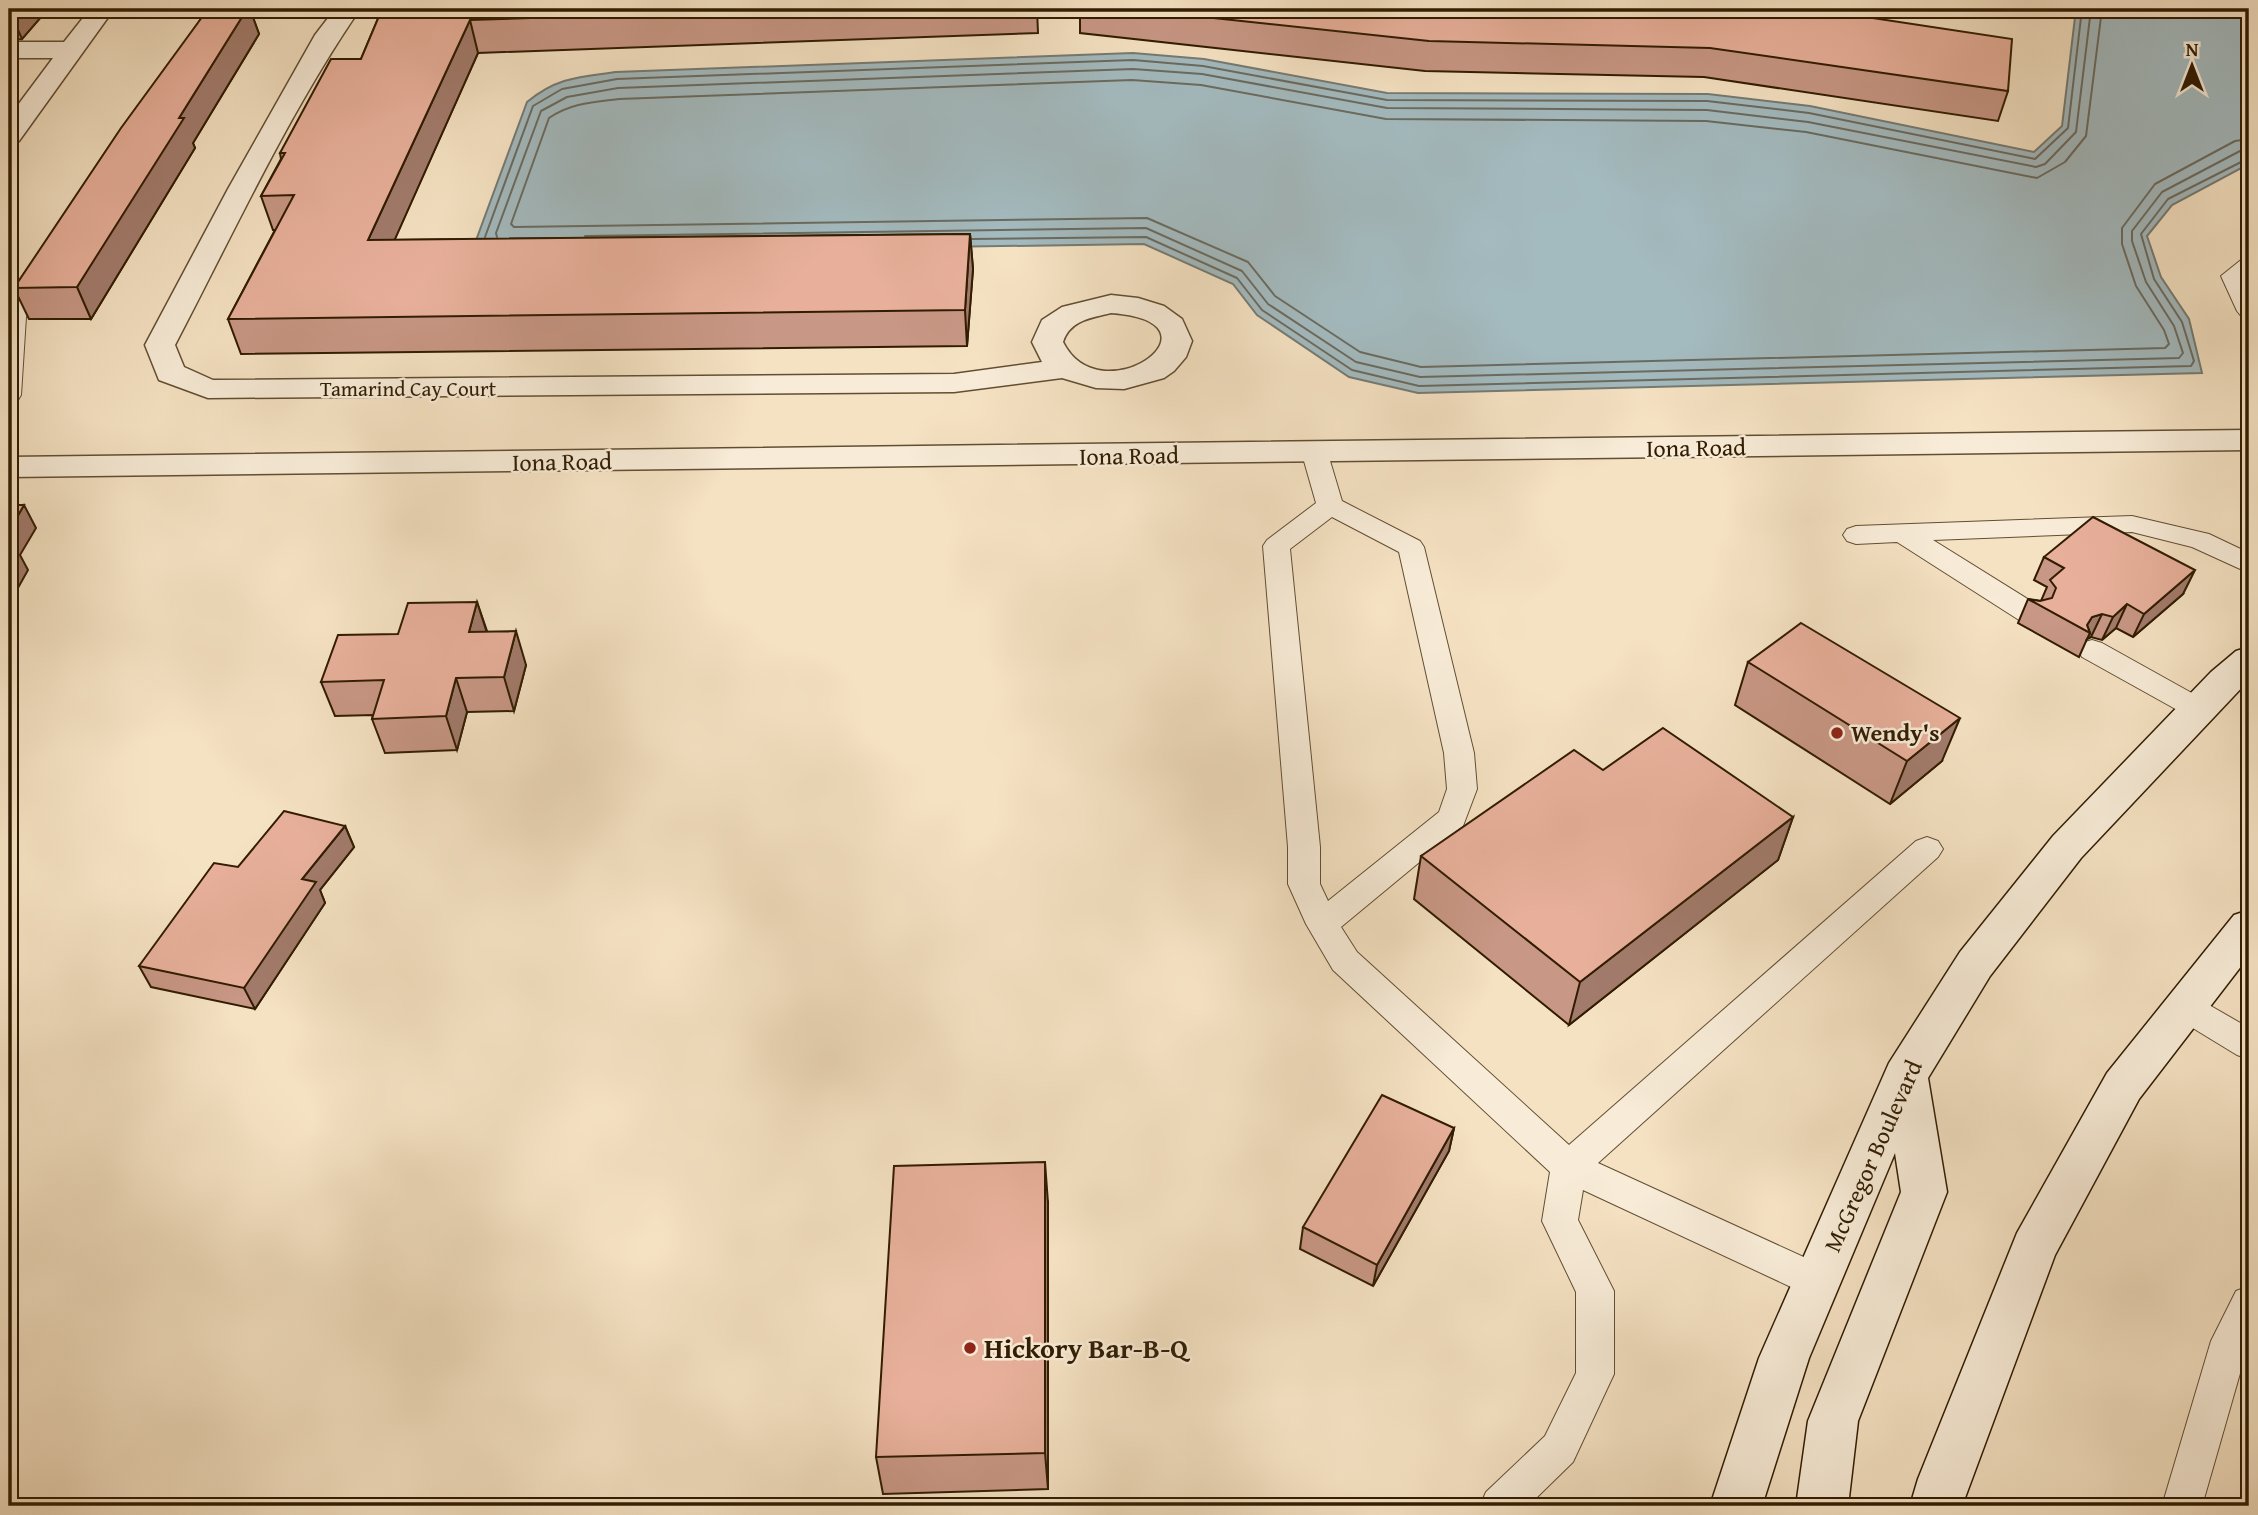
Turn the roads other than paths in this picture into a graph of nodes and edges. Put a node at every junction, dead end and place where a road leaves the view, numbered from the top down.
1 (102, 9) edge
2 (348, 9) edge
3 (9, 50) edge
4 (71, 50) junction
5 (9, 135) edge
6 (58, 245) edge
7 (2249, 265) edge
8 (2249, 311) edge
9 (1065, 368) dead end
10 (9, 395) edge
11 (2249, 440) edge
12 (1315, 454) junction
13 (9, 467) edge
14 (1330, 506) junction
15 (1902, 533) junction
16 (1856, 535) dead end
17 (2249, 564) edge
18 (2029, 613) edge
19 (2092, 650) dead end
20 (2249, 660) edge
21 (2198, 709) junction
22 (1927, 849) dead end
23 (1322, 924) junction
24 (2249, 926) edge
25 (2185, 1007) junction
26 (2249, 1045) edge
27 (1905, 1076) junction
28 (1569, 1167) junction
29 (1817, 1280) junction
30 (2249, 1303) edge
31 (1500, 1506) edge
32 (1736, 1506) edge
33 (1822, 1506) edge
34 (1937, 1506) edge
35 (2182, 1506) edge

1 - 4 street
2 - 9 street, Tamarind Cay Court
3 - 4 street
4 - 5 street
6 - 10 lane
7 - 8 lane
11 - 12 street, Iona Road
12 - 13 street, Iona Road
12 - 14 lane
14 - 23 lane
14 - 23 lane
15 - 16 lane
15 - 17 lane
15 - 18 lane
19 - 21 lane
20 - 21 street, McGregor Boulevard
21 - 27 street, McGregor Boulevard
22 - 28 lane
23 - 28 lane
24 - 25 street
25 - 26 lane
25 - 34 street
27 - 29 street, McGregor Boulevard
27 - 33 street
28 - 29 lane
28 - 31 lane
29 - 32 street, McGregor Boulevard
30 - 35 lane

